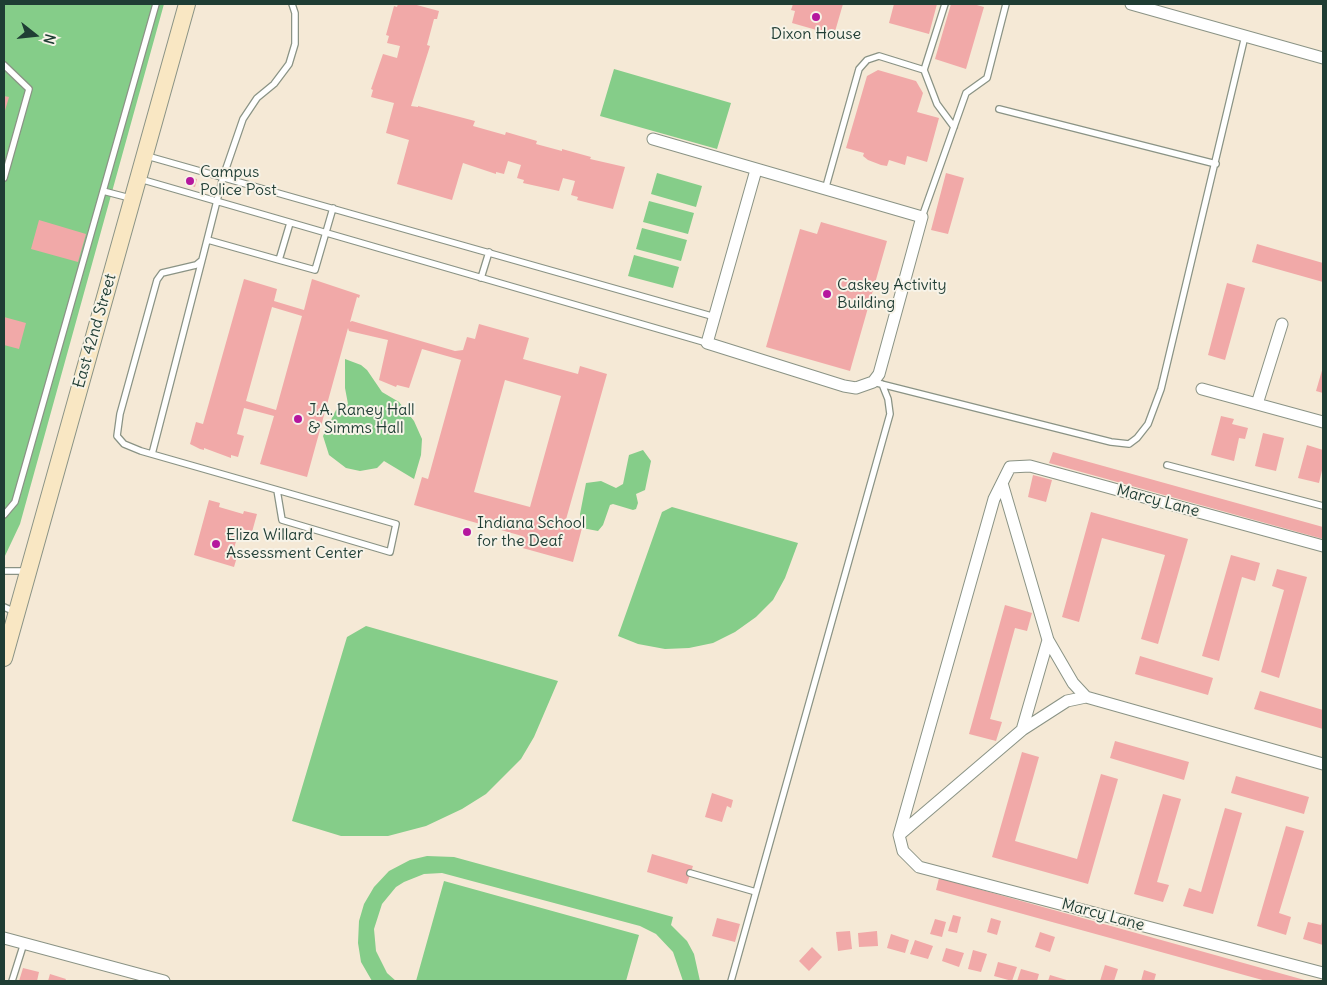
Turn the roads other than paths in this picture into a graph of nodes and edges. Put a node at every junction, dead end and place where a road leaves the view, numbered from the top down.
1 (156, 4) edge
2 (187, 4) edge
3 (292, 4) edge
4 (944, 4) edge
5 (1006, 4) edge
6 (1132, 4) edge
7 (1245, 36) junction
8 (1323, 58) edge
9 (4, 64) edge
10 (924, 70) junction
11 (999, 109) dead end
12 (954, 127) junction
13 (653, 139) dead end
14 (144, 156) junction
15 (1216, 164) junction
16 (756, 170) junction
17 (223, 177) junction
18 (4, 178) edge
19 (138, 178) junction
20 (825, 190) junction
21 (103, 191) junction
22 (132, 199) junction
23 (218, 202) junction
24 (333, 208) junction
25 (922, 217) junction
26 (290, 222) junction
27 (326, 233) junction
28 (208, 240) junction
29 (489, 252) junction
30 (202, 260) junction
31 (280, 260) junction
32 (481, 278) junction
33 (715, 317) junction
34 (1282, 324) dead end
35 (708, 343) junction
36 (878, 383) junction
37 (1202, 389) dead end
38 (1256, 404) junction
39 (1323, 422) edge
40 (152, 454) junction
41 (1167, 465) dead end
42 (1002, 483) junction
43 (277, 490) junction
44 (1323, 506) edge
45 (4, 515) edge
46 (1323, 546) edge
47 (4, 571) edge
48 (28, 571) junction
49 (10, 610) edge
50 (1048, 640) junction
51 (4, 658) edge
52 (1086, 696) junction
53 (1022, 730) junction
54 (1323, 764) edge
55 (899, 835) junction
56 (690, 873) dead end
57 (756, 892) junction
58 (4, 938) edge
59 (24, 943) junction
60 (1323, 973) edge
61 (12, 981) edge
62 (164, 981) edge
63 (731, 981) edge

1 - 21 lane
2 - 14 street, East 42nd Street
3 - 17 lane
4 - 10 lane
5 - 12 lane
6 - 7 street
7 - 8 street
7 - 15 lane
9 - 18 lane
10 - 12 lane
10 - 20 lane
11 - 15 lane
12 - 25 lane
13 - 16 street
14 - 17 lane
14 - 19 street, East 42nd Street
15 - 36 lane
16 - 20 street
16 - 33 street
17 - 23 lane
17 - 24 lane
19 - 22 street, East 42nd Street
19 - 23 lane
20 - 25 street
21 - 22 lane
21 - 45 lane
22 - 48 street, East 42nd Street
23 - 26 lane
23 - 28 lane
24 - 27 lane
24 - 29 lane
25 - 36 street
26 - 27 lane
26 - 31 lane
27 - 31 lane
27 - 32 lane
28 - 30 lane
28 - 31 lane
29 - 32 lane
29 - 33 lane
30 - 40 lane
30 - 40 lane
32 - 35 lane
33 - 35 street
34 - 38 street
35 - 36 street
36 - 57 lane
37 - 38 street
38 - 39 street
40 - 43 lane
41 - 44 lane
42 - 46 street, Marcy Lane
42 - 50 street
42 - 55 street, Marcy Lane
43 - 43 lane
47 - 48 lane
48 - 49 street, East 42nd Street
49 - 51 street, East 42nd Street
50 - 52 street
50 - 53 street
52 - 53 street
52 - 54 street
53 - 55 street
55 - 60 street, Marcy Lane
56 - 57 lane
57 - 63 lane
58 - 59 street
59 - 61 lane
59 - 62 street

